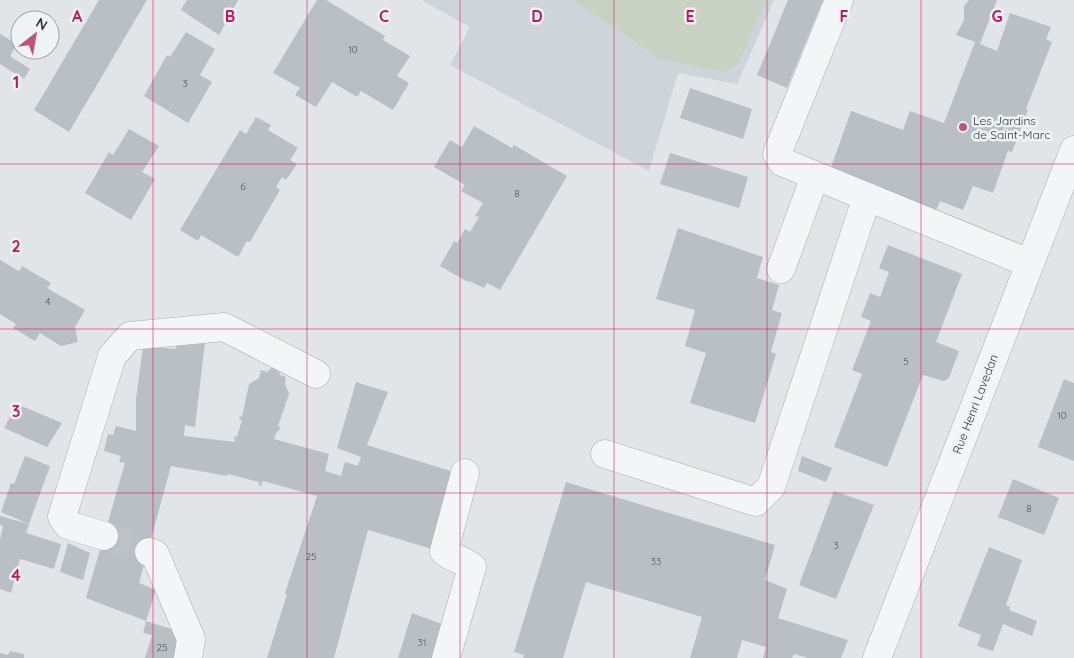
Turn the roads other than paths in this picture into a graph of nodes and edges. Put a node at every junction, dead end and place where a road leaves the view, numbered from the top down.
1 (839, 0) edge
2 (1073, 156) edge
3 (815, 176) junction
4 (867, 197) junction
5 (1029, 262) junction
6 (781, 269) dead end
7 (316, 374) dead end
8 (605, 454) dead end
9 (466, 473) dead end
10 (104, 536) tunnel mouth
11 (149, 552) tunnel mouth
12 (188, 658) edge
13 (446, 658) edge
14 (877, 658) edge

1 - 3 street
2 - 5 street, Rue Henri Lavedan
3 - 4 street
3 - 6 street
4 - 5 street
4 - 8 street
5 - 14 street, Rue Henri Lavedan
7 - 10 street
9 - 13 street
11 - 12 street

